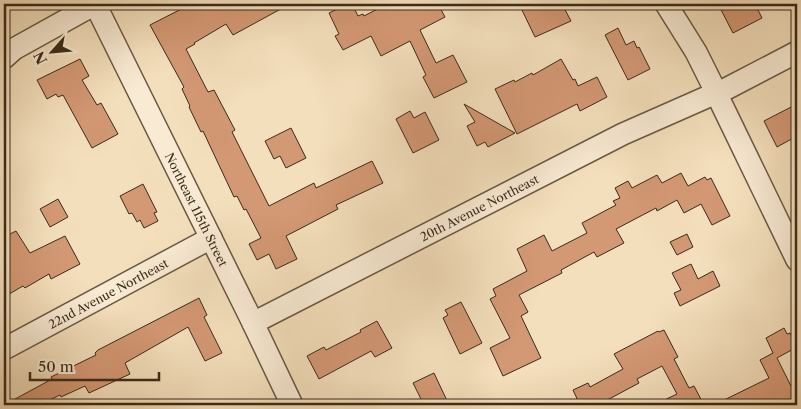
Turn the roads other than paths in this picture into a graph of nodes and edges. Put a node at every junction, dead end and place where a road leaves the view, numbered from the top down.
1 (666, 4) edge
2 (94, 8) edge
3 (797, 52) edge
4 (4, 58) edge
5 (716, 93) junction
6 (211, 238) junction
7 (797, 260) edge
8 (253, 323) junction
9 (4, 349) edge
10 (292, 405) edge

1 - 5 street
2 - 4 street
2 - 6 street, Northeast 115th Street
3 - 5 street, 20th Avenue Northeast
5 - 7 street
5 - 8 street, 20th Avenue Northeast
6 - 8 street, Northeast 115th Street
6 - 9 street, 22nd Avenue Northeast
8 - 10 street, Northeast 115th Street

